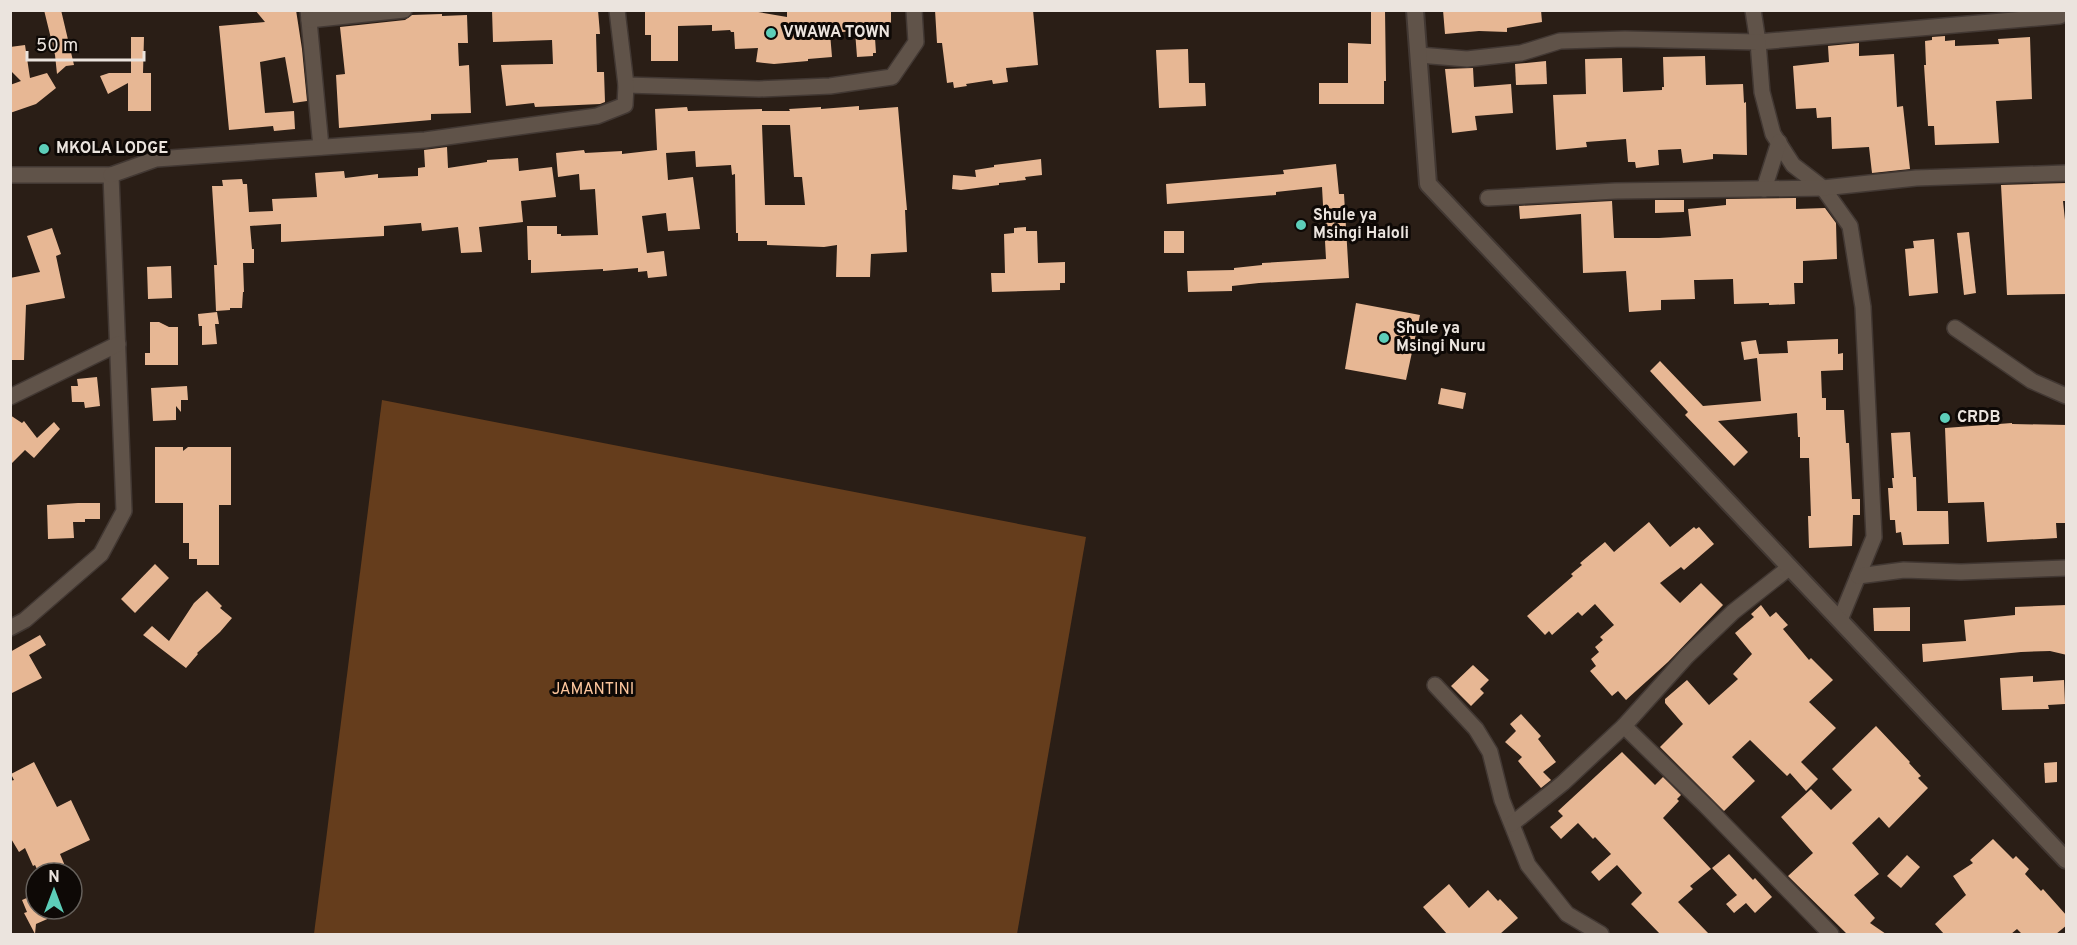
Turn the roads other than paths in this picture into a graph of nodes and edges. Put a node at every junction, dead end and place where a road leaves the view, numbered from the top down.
1 (404, 10) edge
2 (617, 10) edge
3 (914, 10) edge
4 (1415, 10) edge
5 (1753, 10) edge
6 (2062, 14) edge
7 (309, 15) edge
8 (1758, 42) junction
9 (1419, 55) junction
10 (626, 85) junction
11 (1779, 142) junction
12 (321, 147) junction
13 (2067, 173) edge
14 (10, 175) edge
15 (111, 175) junction
16 (1823, 188) junction
17 (1764, 189) junction
18 (1488, 198) dead end
19 (1955, 328) dead end
20 (118, 344) junction
21 (2067, 396) edge
22 (10, 397) edge
23 (1790, 567) junction
24 (2067, 568) edge
25 (1858, 576) junction
26 (1840, 620) junction
27 (10, 628) edge
28 (1435, 685) dead end
29 (1624, 726) junction
30 (1512, 824) junction
31 (2067, 860) edge
32 (1601, 934) edge
33 (1831, 934) edge

1 - 7 street
2 - 10 street
3 - 10 street
4 - 9 street
5 - 8 street
6 - 8 street
7 - 12 street
8 - 9 street
8 - 11 street
9 - 23 street
10 - 12 street
11 - 16 street
11 - 17 street
12 - 15 street
13 - 16 street
14 - 15 street
15 - 20 street
16 - 17 street
16 - 25 street
17 - 18 street
19 - 21 street
20 - 22 street
20 - 27 street
23 - 26 street
23 - 29 street
24 - 25 street
25 - 26 street
26 - 31 street
28 - 30 street
29 - 30 street
29 - 33 street
30 - 32 street

